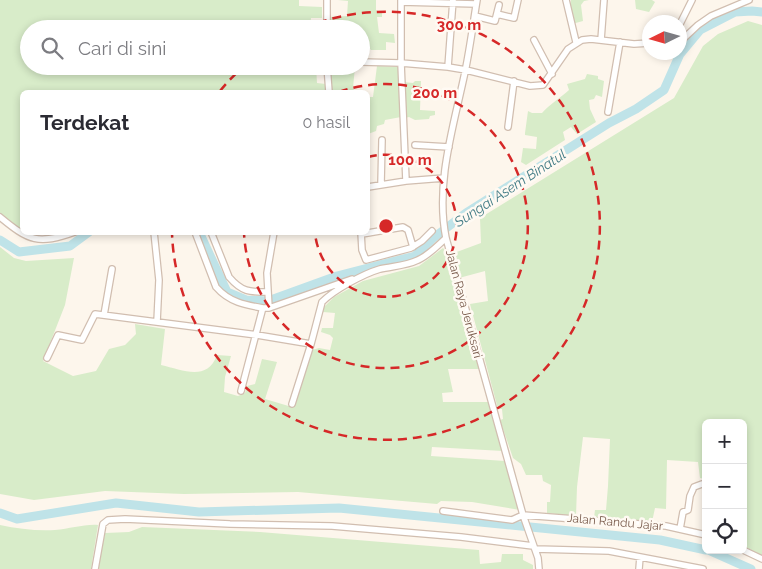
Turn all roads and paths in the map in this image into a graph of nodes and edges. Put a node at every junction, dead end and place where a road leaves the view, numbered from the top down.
1 (327, 0) edge
2 (518, 0) edge
3 (566, 0) edge
4 (604, 0) edge
5 (692, 0) edge
6 (749, 0) edge
7 (401, 1) edge
8 (452, 2) edge
9 (476, 2) edge
10 (499, 5) dead end
11 (497, 14) junction
12 (684, 15) edge
13 (475, 16) junction
14 (327, 20) edge
15 (687, 35) edge
16 (534, 40) dead end
17 (601, 40) junction
18 (576, 42) junction
19 (620, 42) junction
20 (642, 43) edge
21 (370, 62) edge
22 (400, 63) junction
23 (448, 67) junction
24 (466, 70) junction
25 (552, 74) junction
26 (327, 75) edge
27 (514, 81) junction
28 (328, 90) edge
29 (608, 112) dead end
30 (508, 127) dead end
31 (382, 140) dead end
32 (416, 145) dead end
33 (449, 147) junction
34 (444, 178) junction
35 (406, 181) junction
36 (381, 184) junction
37 (370, 187) edge
38 (0, 217) edge
39 (432, 231) dead end
40 (370, 232) edge
41 (20, 234) edge
42 (22, 235) edge
43 (64, 235) edge
44 (154, 235) edge
45 (195, 235) edge
46 (212, 235) edge
47 (273, 235) edge
48 (362, 235) edge
49 (445, 237) junction
50 (413, 247) junction
51 (112, 269) dead end
52 (356, 278) junction
53 (268, 292) junction
54 (267, 307) junction
55 (104, 315) junction
56 (157, 322) junction
57 (257, 335) junction
58 (310, 344) junction
59 (48, 358) dead end
60 (241, 390) dead end
61 (292, 404) dead end
62 (702, 484) dead end
63 (443, 511) dead end
64 (524, 516) junction
65 (680, 526) junction
66 (702, 534) edge
67 (533, 546) junction
68 (747, 552) edge
69 (640, 557) junction
70 (762, 559) edge
71 (677, 566) edge
72 (96, 569) edge
73 (539, 569) edge
74 (639, 569) edge
75 (703, 569) edge

1 - 14 street
2 - 11 street
3 - 18 street
4 - 17 street
5 - 12 street
6 - 15 street
7 - 8 street
7 - 22 street
8 - 9 street
8 - 23 street
9 - 13 street, Jalan Raya Jeruksari
10 - 11 street
11 - 13 street
13 - 24 street, Jalan Raya Jeruksari
16 - 25 street
17 - 18 street
17 - 19 street
18 - 25 street
19 - 20 street
19 - 29 street
21 - 22 street
22 - 23 street
22 - 35 street
23 - 24 street
24 - 27 street
24 - 33 street, Jalan Raya Jeruksari
25 - 27 street
26 - 28 street
27 - 30 street
31 - 36 street
32 - 33 street
33 - 34 street, Jalan Raya Jeruksari
34 - 35 street
34 - 49 street, Jalan Raya Jeruksari
35 - 36 street
36 - 37 street
38 - 41 street
39 - 50 street
40 - 50 street
42 - 43 street
44 - 56 street
45 - 54 street
46 - 53 street
47 - 53 street
48 - 50 street
49 - 52 street
49 - 64 street, Jalan Raya Jeruksari
51 - 55 street
52 - 54 street
52 - 58 street
53 - 54 street
54 - 57 street
55 - 56 street
55 - 59 street
56 - 57 street
57 - 58 street
57 - 60 street
58 - 61 street
62 - 65 street
63 - 64 street, Jalan Randu Jajar
64 - 65 street, Jalan Randu Jajar
64 - 67 street, Jalan Raya Jeruksari
65 - 66 street, Jalan Randu Jajar
67 - 69 street
67 - 72 street
67 - 73 street, Jalan Raya Jeruksari
68 - 70 street
69 - 71 street
69 - 74 street
71 - 75 street

